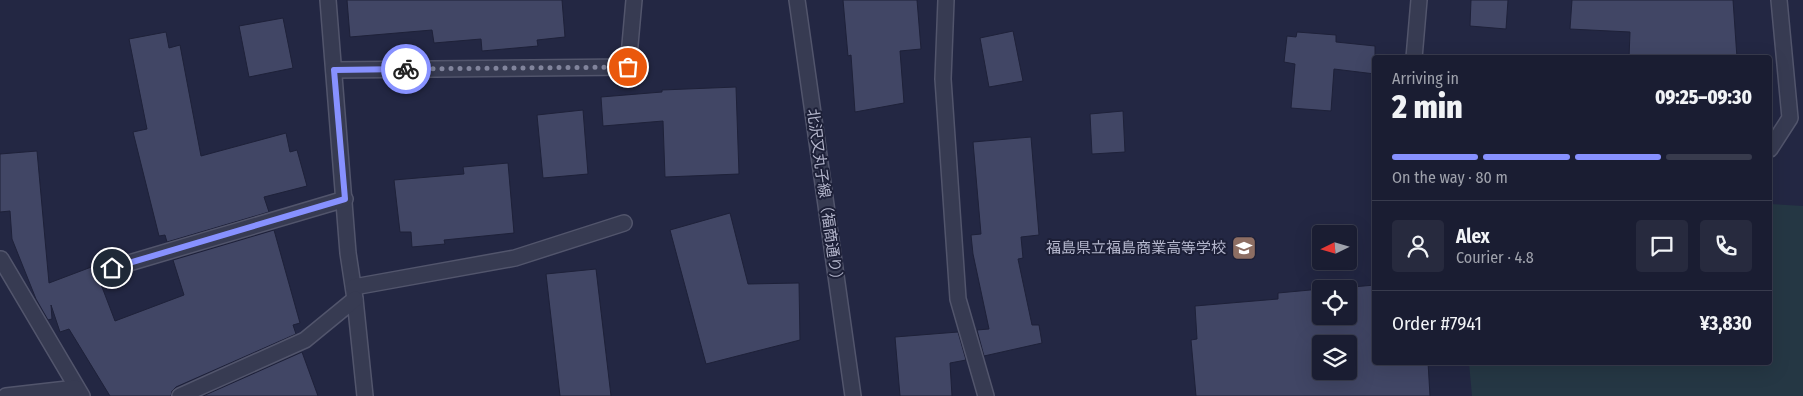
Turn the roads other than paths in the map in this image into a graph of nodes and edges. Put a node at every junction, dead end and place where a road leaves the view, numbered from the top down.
1 (328, 0) edge
2 (634, 0) edge
3 (796, 0) edge
4 (946, 0) edge
5 (1419, 0) edge
6 (1779, 0) edge
7 (1414, 55) edge
8 (334, 70) junction
9 (1772, 146) edge
10 (345, 199) junction
11 (624, 223) dead end
12 (1, 259) edge
13 (112, 268) dead end
14 (354, 293) junction
15 (79, 392) edge
16 (6, 396) edge
17 (180, 396) edge
18 (365, 396) edge
19 (853, 396) edge
20 (986, 396) edge

1 - 8 street
2 - 8 street
3 - 19 street, 北沢又丸子線（福商通り）
4 - 20 street
5 - 7 street
6 - 9 street
8 - 10 street
10 - 13 street
10 - 14 street
11 - 14 street
12 - 15 street
14 - 17 street
14 - 18 street
15 - 16 street

